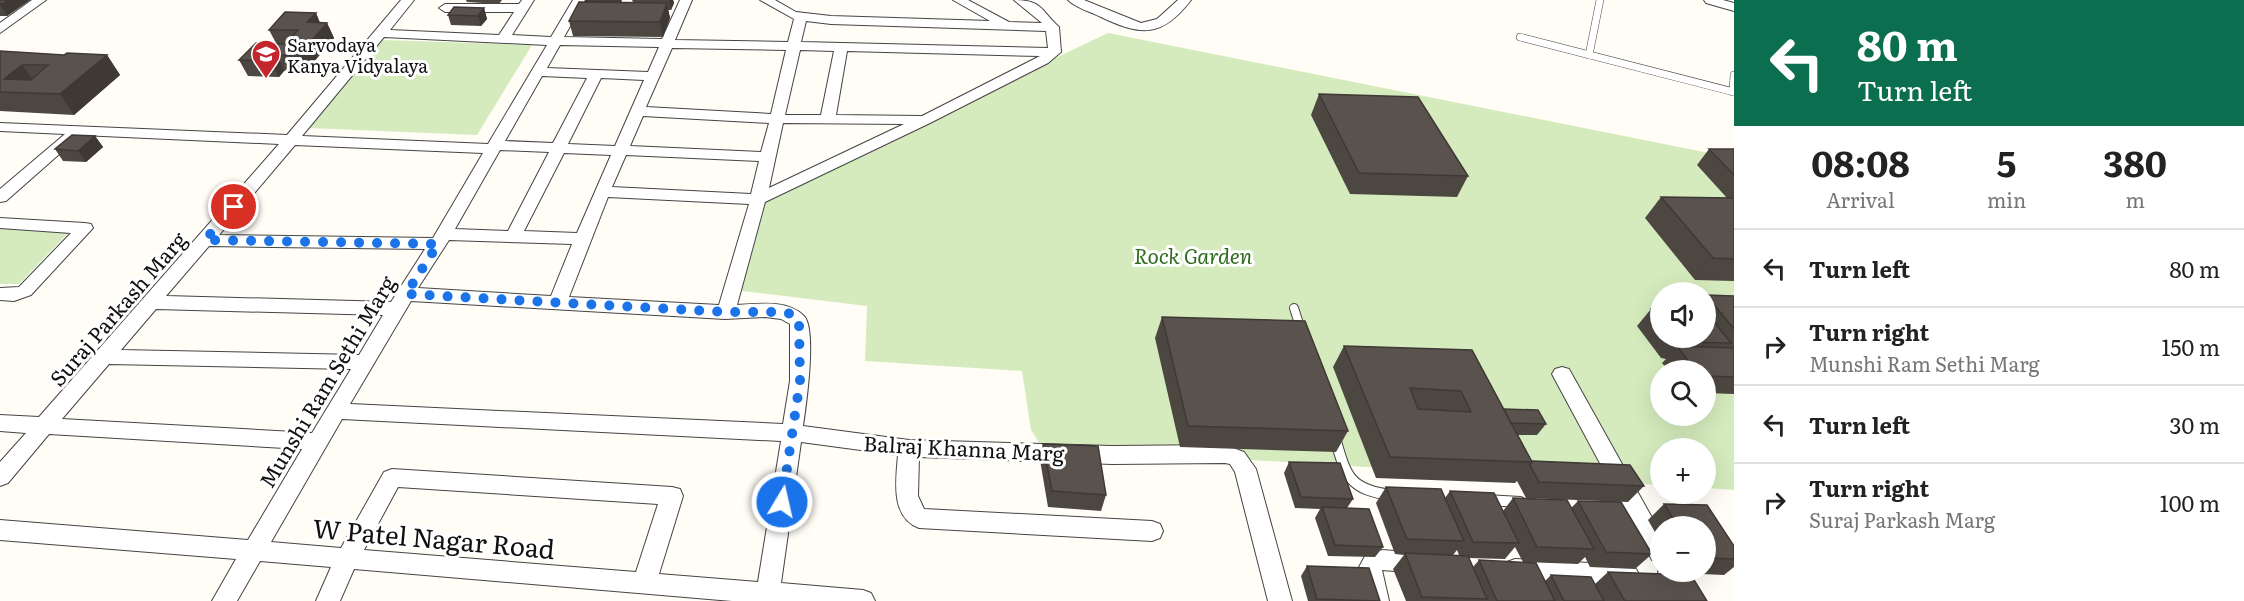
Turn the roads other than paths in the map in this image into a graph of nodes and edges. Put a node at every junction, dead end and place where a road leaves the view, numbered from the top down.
1 (40, 0) edge
2 (408, 0) edge
3 (579, 0) edge
4 (686, 0) edge
5 (766, 0) edge
6 (959, 0) edge
7 (1020, 0) edge
8 (1074, 0) edge
9 (1185, 0) edge
10 (1600, 0) edge
11 (1710, 0) edge
12 (526, 4) edge
13 (1734, 7) edge
14 (801, 16) junction
15 (437, 17) edge
16 (0, 18) edge
17 (14, 18) junction
18 (1007, 25) junction
19 (1053, 27) junction
20 (0, 28) edge
21 (381, 33) junction
22 (1520, 37) dead end
23 (502, 39) junction
24 (554, 41) junction
25 (668, 43) junction
26 (793, 46) junction
27 (841, 47) junction
28 (1054, 52) junction
29 (1589, 55) junction
30 (538, 72) junction
31 (596, 74) junction
32 (1734, 75) edge
33 (653, 76) junction
34 (1733, 92) edge
35 (639, 111) junction
36 (777, 119) junction
37 (828, 119) junction
38 (924, 120) junction
39 (0, 128) edge
40 (77, 131) junction
41 (291, 140) junction
42 (493, 147) junction
43 (558, 147) junction
44 (621, 149) junction
45 (768, 157) junction
46 (602, 192) junction
47 (0, 197) edge
48 (758, 199) junction
49 (0, 222) edge
50 (513, 237) junction
51 (441, 239) junction
52 (582, 239) junction
53 (205, 240) junction
54 (0, 294) edge
55 (558, 301) junction
56 (149, 302) junction
57 (401, 302) junction
58 (1294, 308) dead end
59 (726, 312) junction
60 (1304, 342) edge
61 (105, 357) junction
62 (365, 362) junction
63 (1562, 374) dead end
64 (337, 411) junction
65 (0, 423) edge
66 (45, 425) junction
67 (1333, 431) edge
68 (793, 433) junction
69 (318, 442) junction
70 (909, 448) junction
71 (0, 477) edge
72 (1406, 496) edge
73 (1475, 500) edge
74 (1533, 503) edge
75 (0, 530) edge
76 (1152, 531) dead end
77 (1650, 538) edge
78 (254, 550) junction
79 (347, 558) junction
80 (1440, 564) edge
81 (1499, 568) edge
82 (1650, 575) edge
83 (1675, 582) edge
84 (644, 583) junction
85 (767, 598) edge
86 (224, 601) edge
87 (328, 601) edge
88 (863, 601) edge
89 (1280, 601) edge
90 (1377, 601) edge
91 (1686, 601) edge

1 - 17 street
2 - 21 street, Suraj Parkash Marg
3 - 24 street, Munshi Ram Sethi Marg
4 - 25 street
5 - 14 street
6 - 18 street
7 - 19 street
8 - 9 street
10 - 29 lane
11 - 13 street
12 - 15 street
12 - 23 street
14 - 18 street
14 - 26 street
15 - 21 street
15 - 23 street
16 - 17 street
17 - 20 street
18 - 19 street
19 - 28 street
21 - 41 street, Suraj Parkash Marg
22 - 29 lane
23 - 24 street
24 - 25 street
24 - 30 street, Munshi Ram Sethi Marg
25 - 26 street
25 - 33 street
26 - 27 street
26 - 36 street
27 - 28 street
27 - 37 street
28 - 38 street
29 - 34 lane
30 - 31 street
30 - 42 street, Munshi Ram Sethi Marg
31 - 33 street
31 - 43 street
32 - 34 lane
33 - 35 street
35 - 36 street
35 - 44 street
36 - 37 street
36 - 45 street
37 - 38 street
38 - 48 street
39 - 40 street
40 - 41 street
40 - 47 street
41 - 42 street
41 - 53 street, Suraj Parkash Marg
42 - 43 street
42 - 51 street, Munshi Ram Sethi Marg
43 - 44 street
43 - 50 street
44 - 45 street
44 - 46 street
45 - 48 street
46 - 48 street
46 - 52 street
48 - 59 street
49 - 54 street
50 - 51 street
50 - 52 street
51 - 53 street
51 - 57 street, Munshi Ram Sethi Marg
52 - 55 street
53 - 56 street, Suraj Parkash Marg
55 - 57 street
55 - 59 street
56 - 57 street
56 - 61 street, Suraj Parkash Marg
57 - 62 street, Munshi Ram Sethi Marg
58 - 60 lane
59 - 68 street
61 - 62 street
61 - 66 street, Suraj Parkash Marg
62 - 64 street, Munshi Ram Sethi Marg
63 - 77 street
64 - 68 street, Balraj Khanna Marg
64 - 69 street, Munshi Ram Sethi Marg
65 - 66 street
66 - 69 street
66 - 71 street, Suraj Parkash Marg
67 - 72 lane
68 - 70 street, Balraj Khanna Marg
68 - 85 street
69 - 78 street, Munshi Ram Sethi Marg
70 - 76 street
70 - 89 street, Balraj Khanna Marg
73 - 74 lane
75 - 78 street, W Patel Nagar Road
78 - 79 street, W Patel Nagar Road
78 - 86 street, Munshi Ram Sethi Marg
79 - 84 street, W Patel Nagar Road
79 - 84 street
79 - 87 street
80 - 90 street
81 - 82 street
83 - 91 street
84 - 85 street, W Patel Nagar Road
85 - 88 street, W Patel Nagar Road

